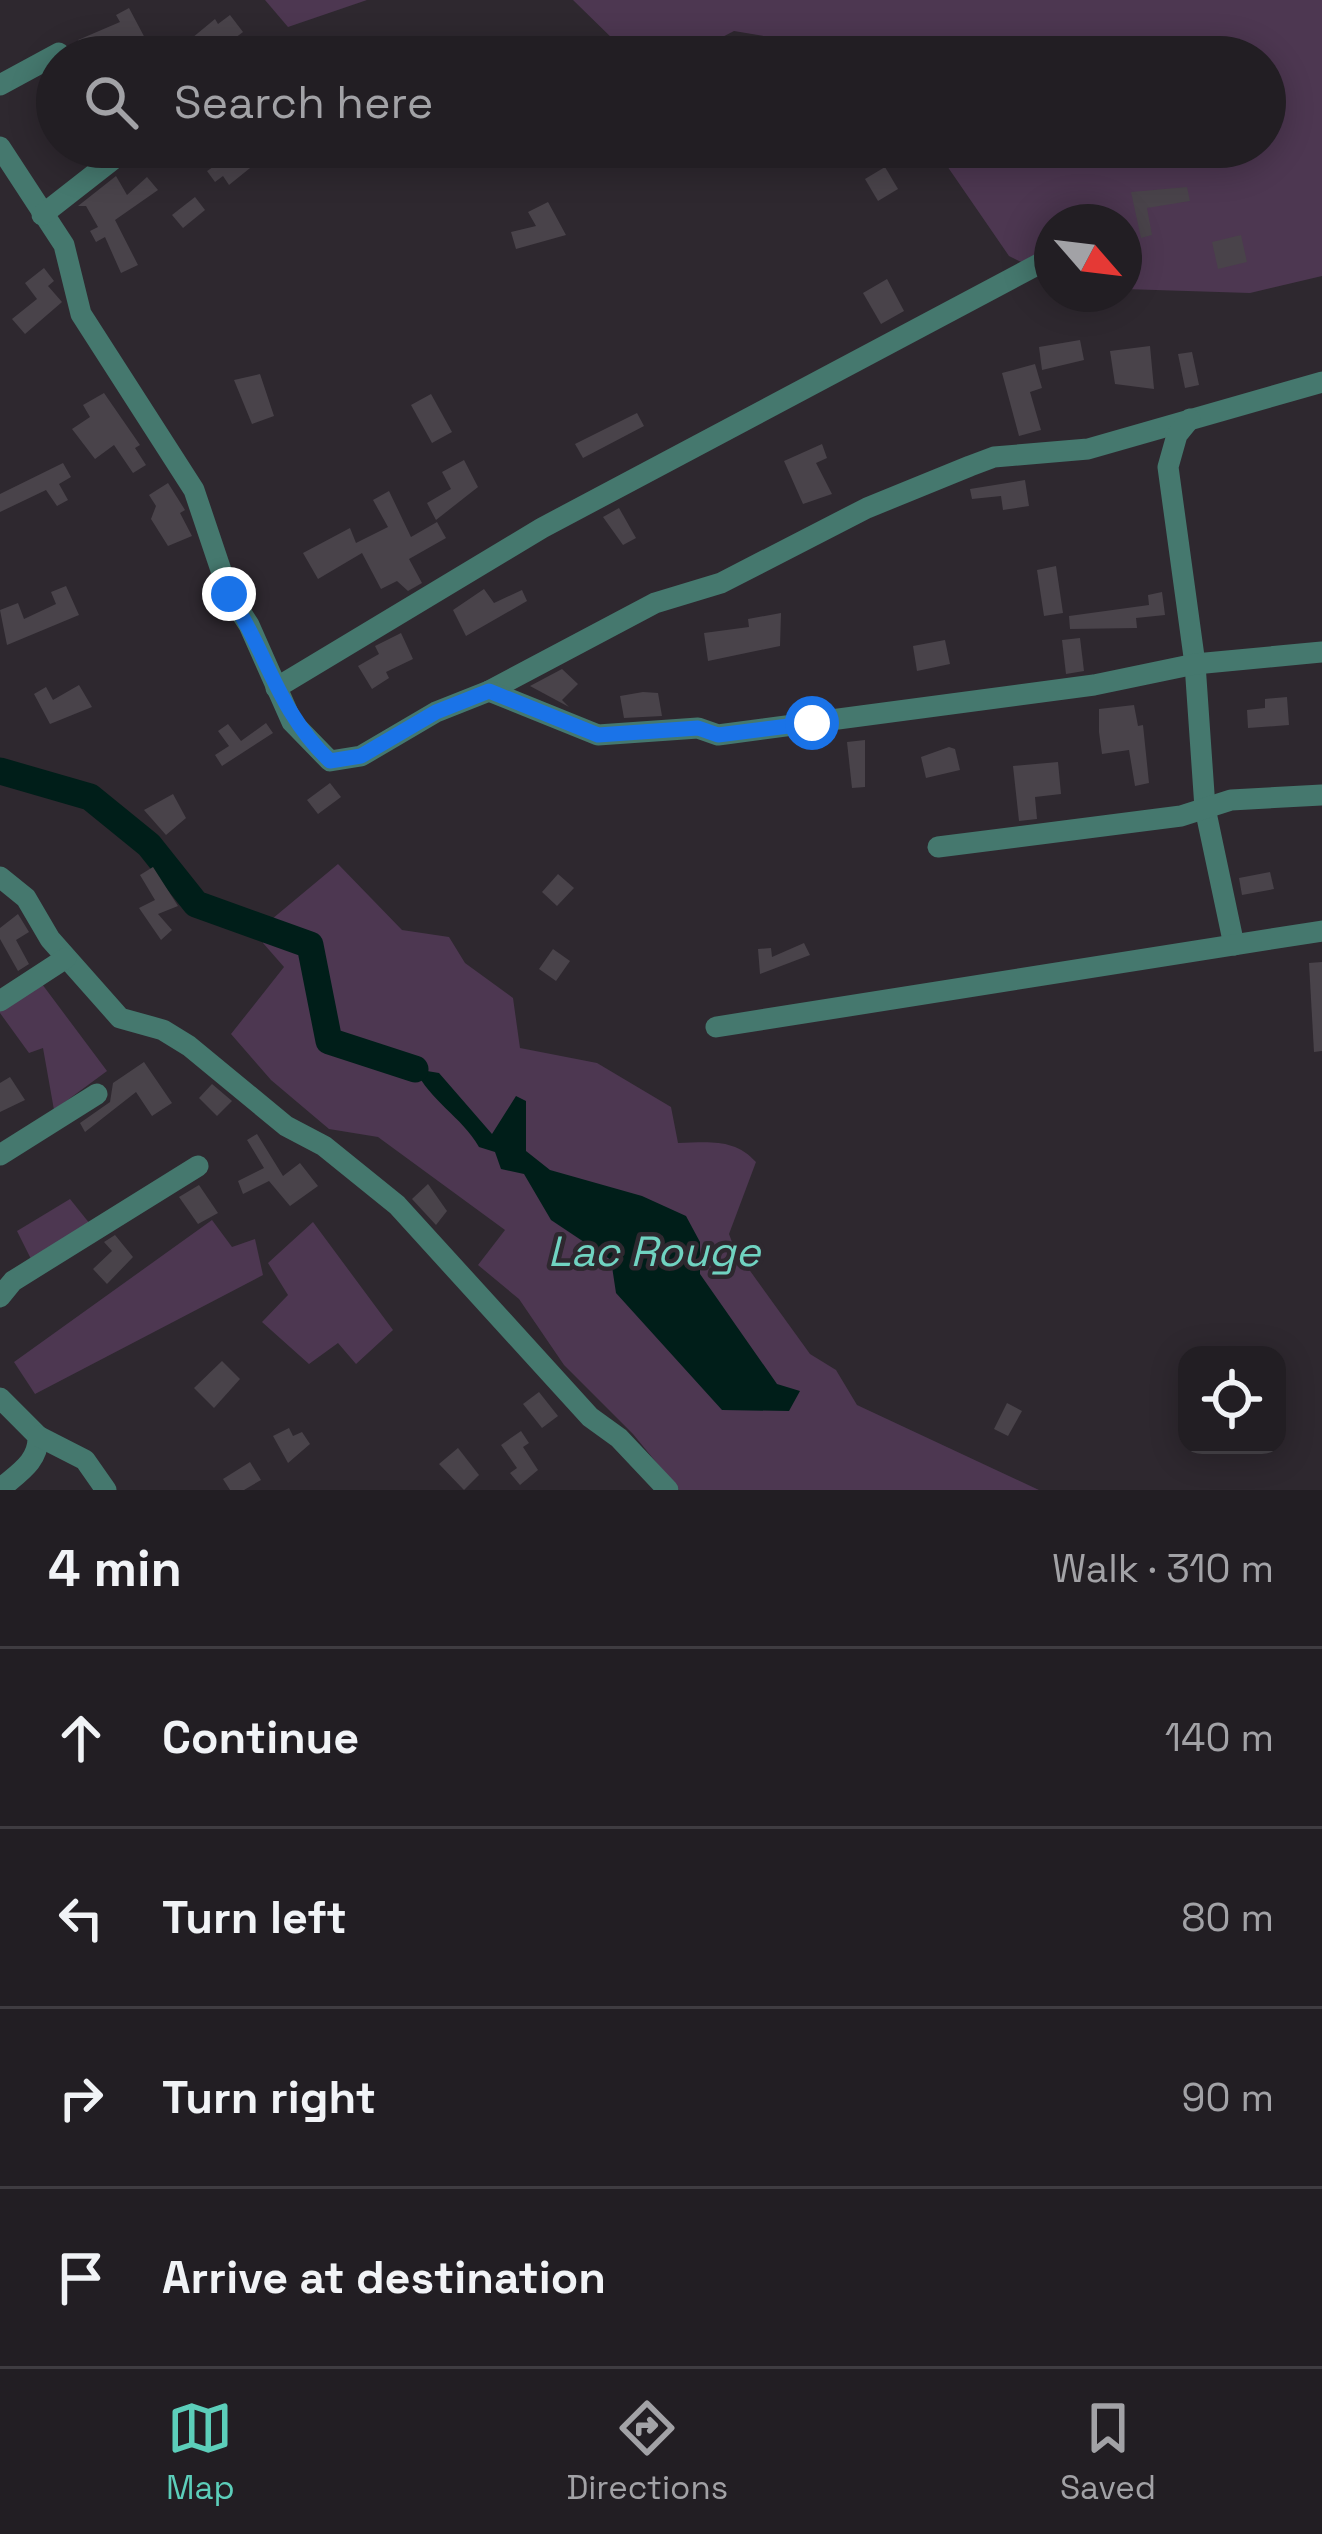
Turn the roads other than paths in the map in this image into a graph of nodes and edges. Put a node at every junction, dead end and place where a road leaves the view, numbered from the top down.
1 (36, 65) edge
2 (0, 85) edge
3 (0, 147) edge
4 (101, 168) edge
5 (42, 215) junction
6 (1034, 266) edge
7 (1322, 382) edge
8 (1191, 419) junction
9 (1322, 652) edge
10 (1195, 664) junction
11 (276, 688) junction
12 (489, 691) junction
13 (1322, 795) edge
14 (1205, 808) junction
15 (938, 847) dead end
16 (0, 877) edge
17 (1322, 931) edge
18 (1234, 945) junction
19 (66, 958) junction
20 (0, 1000) edge
21 (716, 1027) dead end
22 (97, 1094) dead end
23 (0, 1155) edge
24 (198, 1166) dead end
25 (0, 1297) edge
26 (0, 1398) edge
27 (38, 1436) junction
28 (0, 1489) edge
29 (106, 1490) edge
30 (668, 1490) edge

1 - 2 street
3 - 5 street
4 - 5 street
5 - 11 street
6 - 11 street
7 - 8 street
8 - 10 street
8 - 12 street
9 - 10 street
10 - 12 street
10 - 14 street
11 - 12 street
13 - 14 street
14 - 15 street
14 - 18 street
16 - 19 street
17 - 18 street
18 - 21 street
19 - 20 street
19 - 30 street
22 - 23 street
24 - 25 street
26 - 27 street
27 - 28 street
27 - 29 street

